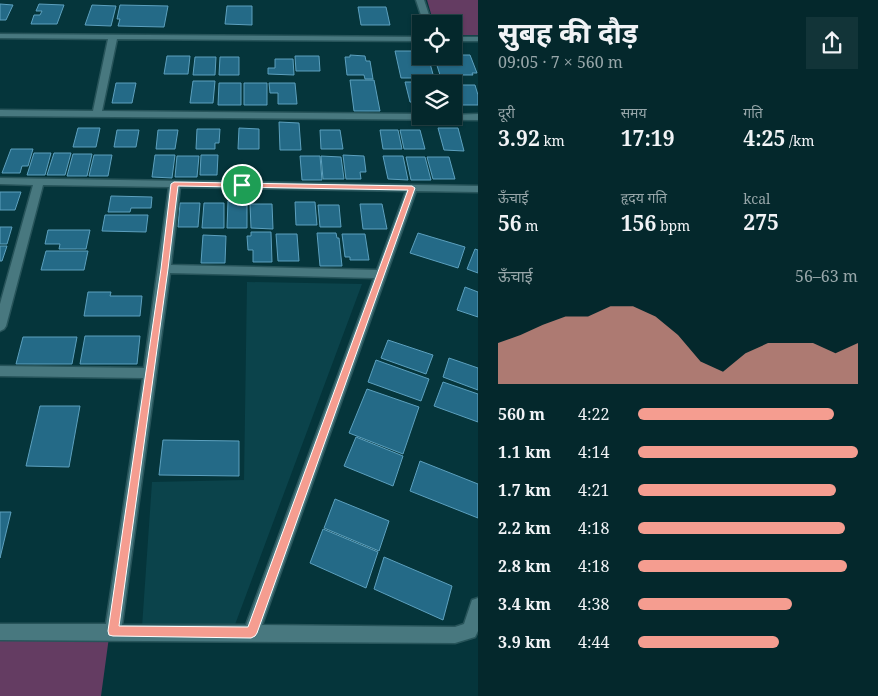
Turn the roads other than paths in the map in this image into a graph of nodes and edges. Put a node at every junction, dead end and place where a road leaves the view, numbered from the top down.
1 (420, 0) edge
2 (425, 15) edge
3 (0, 36) edge
4 (113, 37) junction
5 (412, 39) edge
6 (462, 39) edge
7 (478, 39) edge
8 (0, 113) edge
9 (97, 114) junction
10 (478, 117) edge
11 (0, 181) edge
12 (39, 181) junction
13 (174, 184) junction
14 (412, 188) junction
15 (478, 189) edge
16 (165, 269) junction
17 (380, 274) junction
18 (0, 326) edge
19 (0, 371) edge
20 (149, 373) junction
21 (478, 606) edge
22 (113, 631) junction
23 (0, 632) edge
24 (251, 633) junction

1 - 2 street
3 - 4 street
4 - 5 street
4 - 9 street
6 - 7 street
8 - 9 street
9 - 10 street
11 - 12 street
12 - 13 street
12 - 18 street
13 - 14 street
13 - 16 street
14 - 15 street
14 - 17 street
16 - 17 street
16 - 20 street
17 - 24 street
19 - 20 street
20 - 22 street
21 - 24 street
22 - 23 street
22 - 24 street

